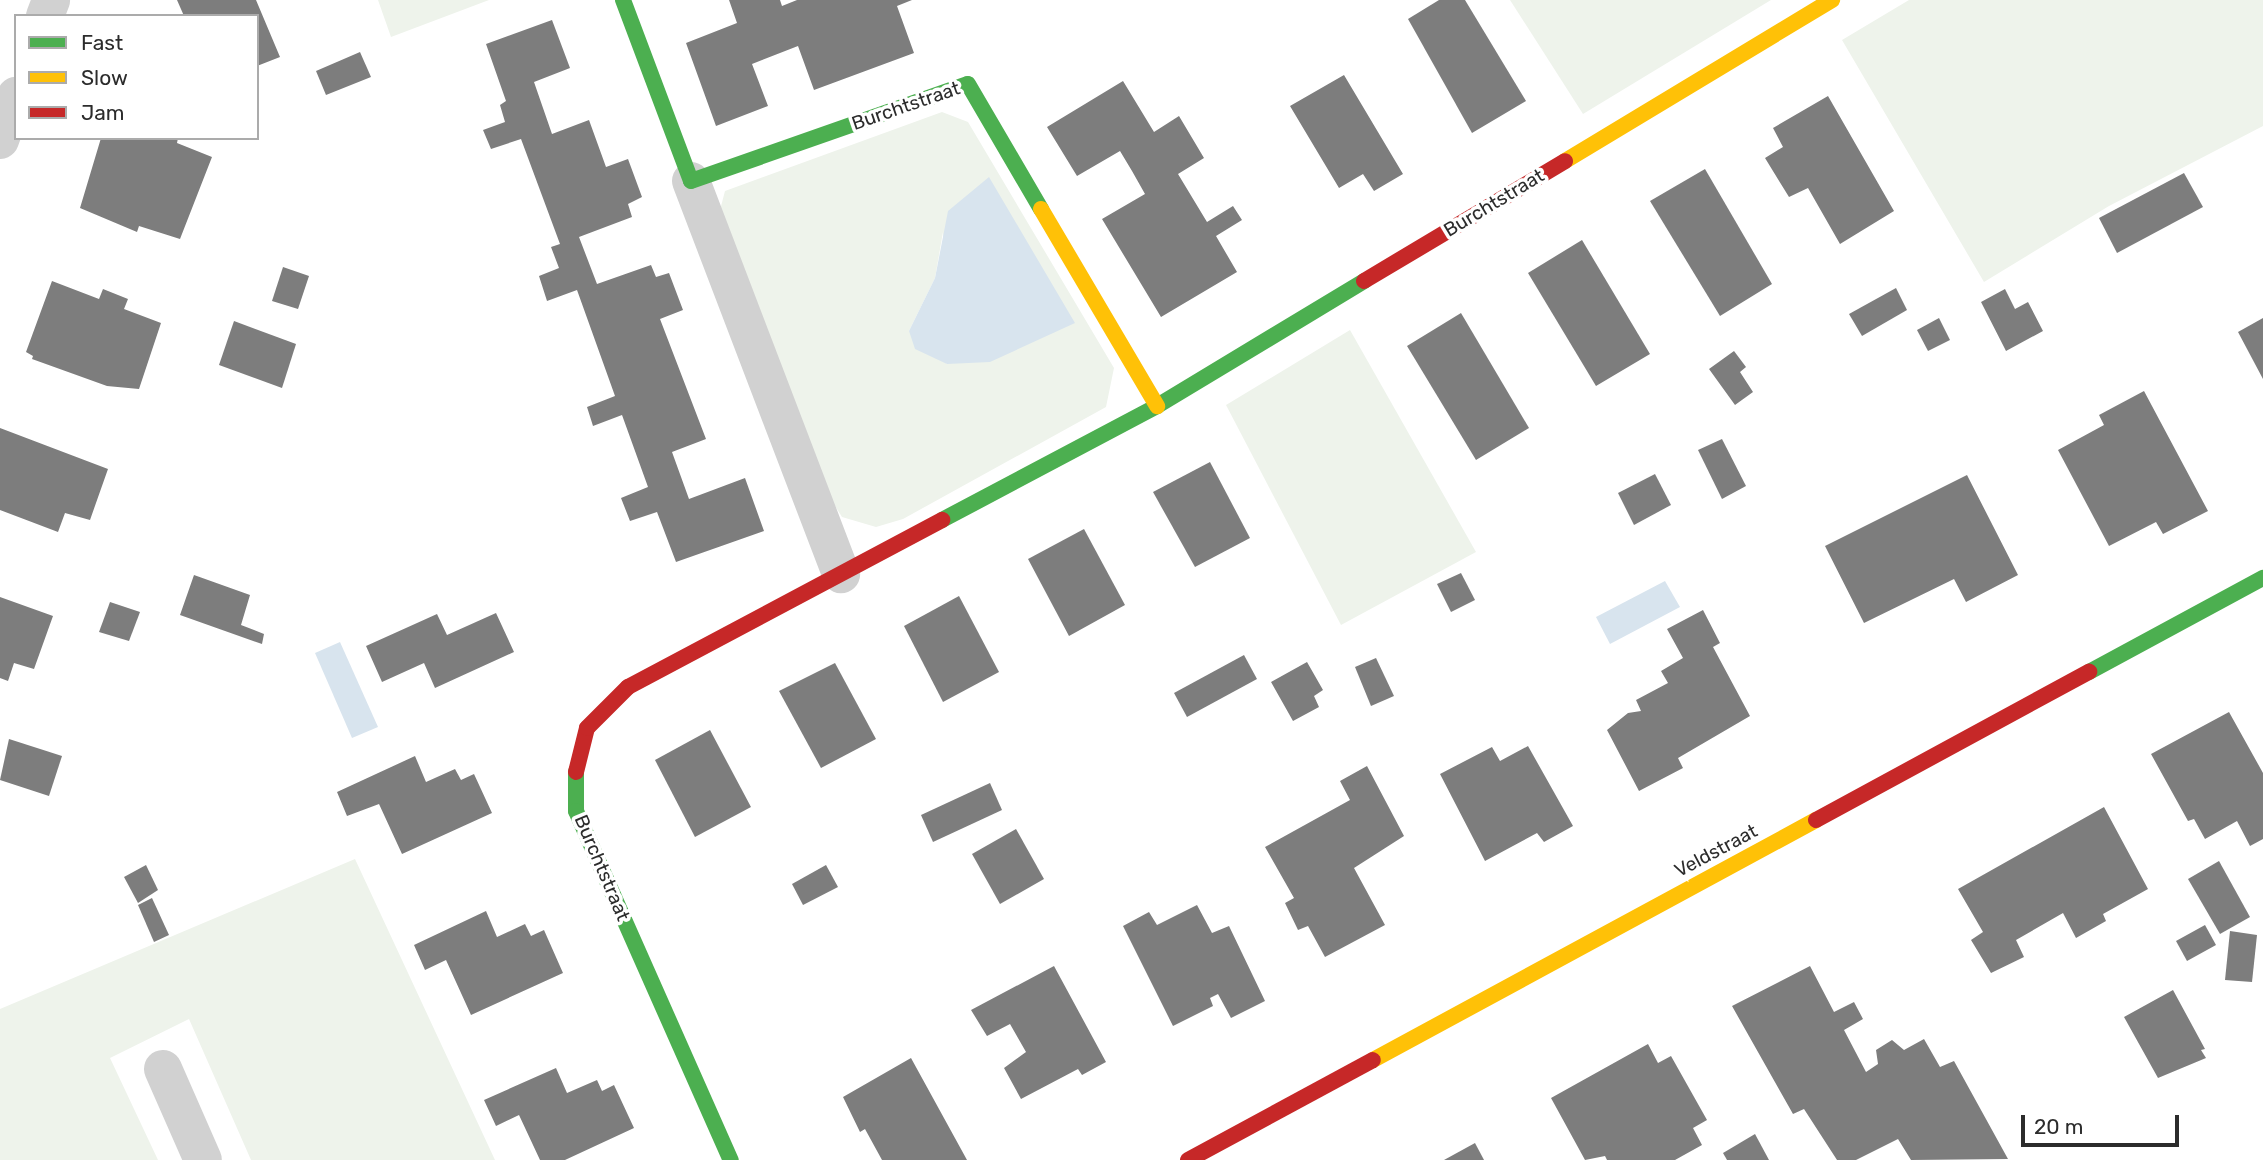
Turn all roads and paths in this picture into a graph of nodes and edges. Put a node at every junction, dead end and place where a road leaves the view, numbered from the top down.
1 (623, 0) edge
2 (1832, 0) edge
3 (14, 101) edge
4 (0, 139) edge
5 (691, 181) junction
6 (1157, 406) junction
7 (841, 575) junction
8 (2263, 578) edge
9 (163, 1069) dead end
10 (203, 1160) edge
11 (731, 1160) edge
12 (1188, 1160) edge

1 - 5 street
2 - 6 street, Burchtstraat
3 - 4 street
5 - 6 street, Burchtstraat
5 - 7 street
6 - 7 street, Burchtstraat
7 - 11 street, Burchtstraat
8 - 12 street, Veldstraat
9 - 10 street

